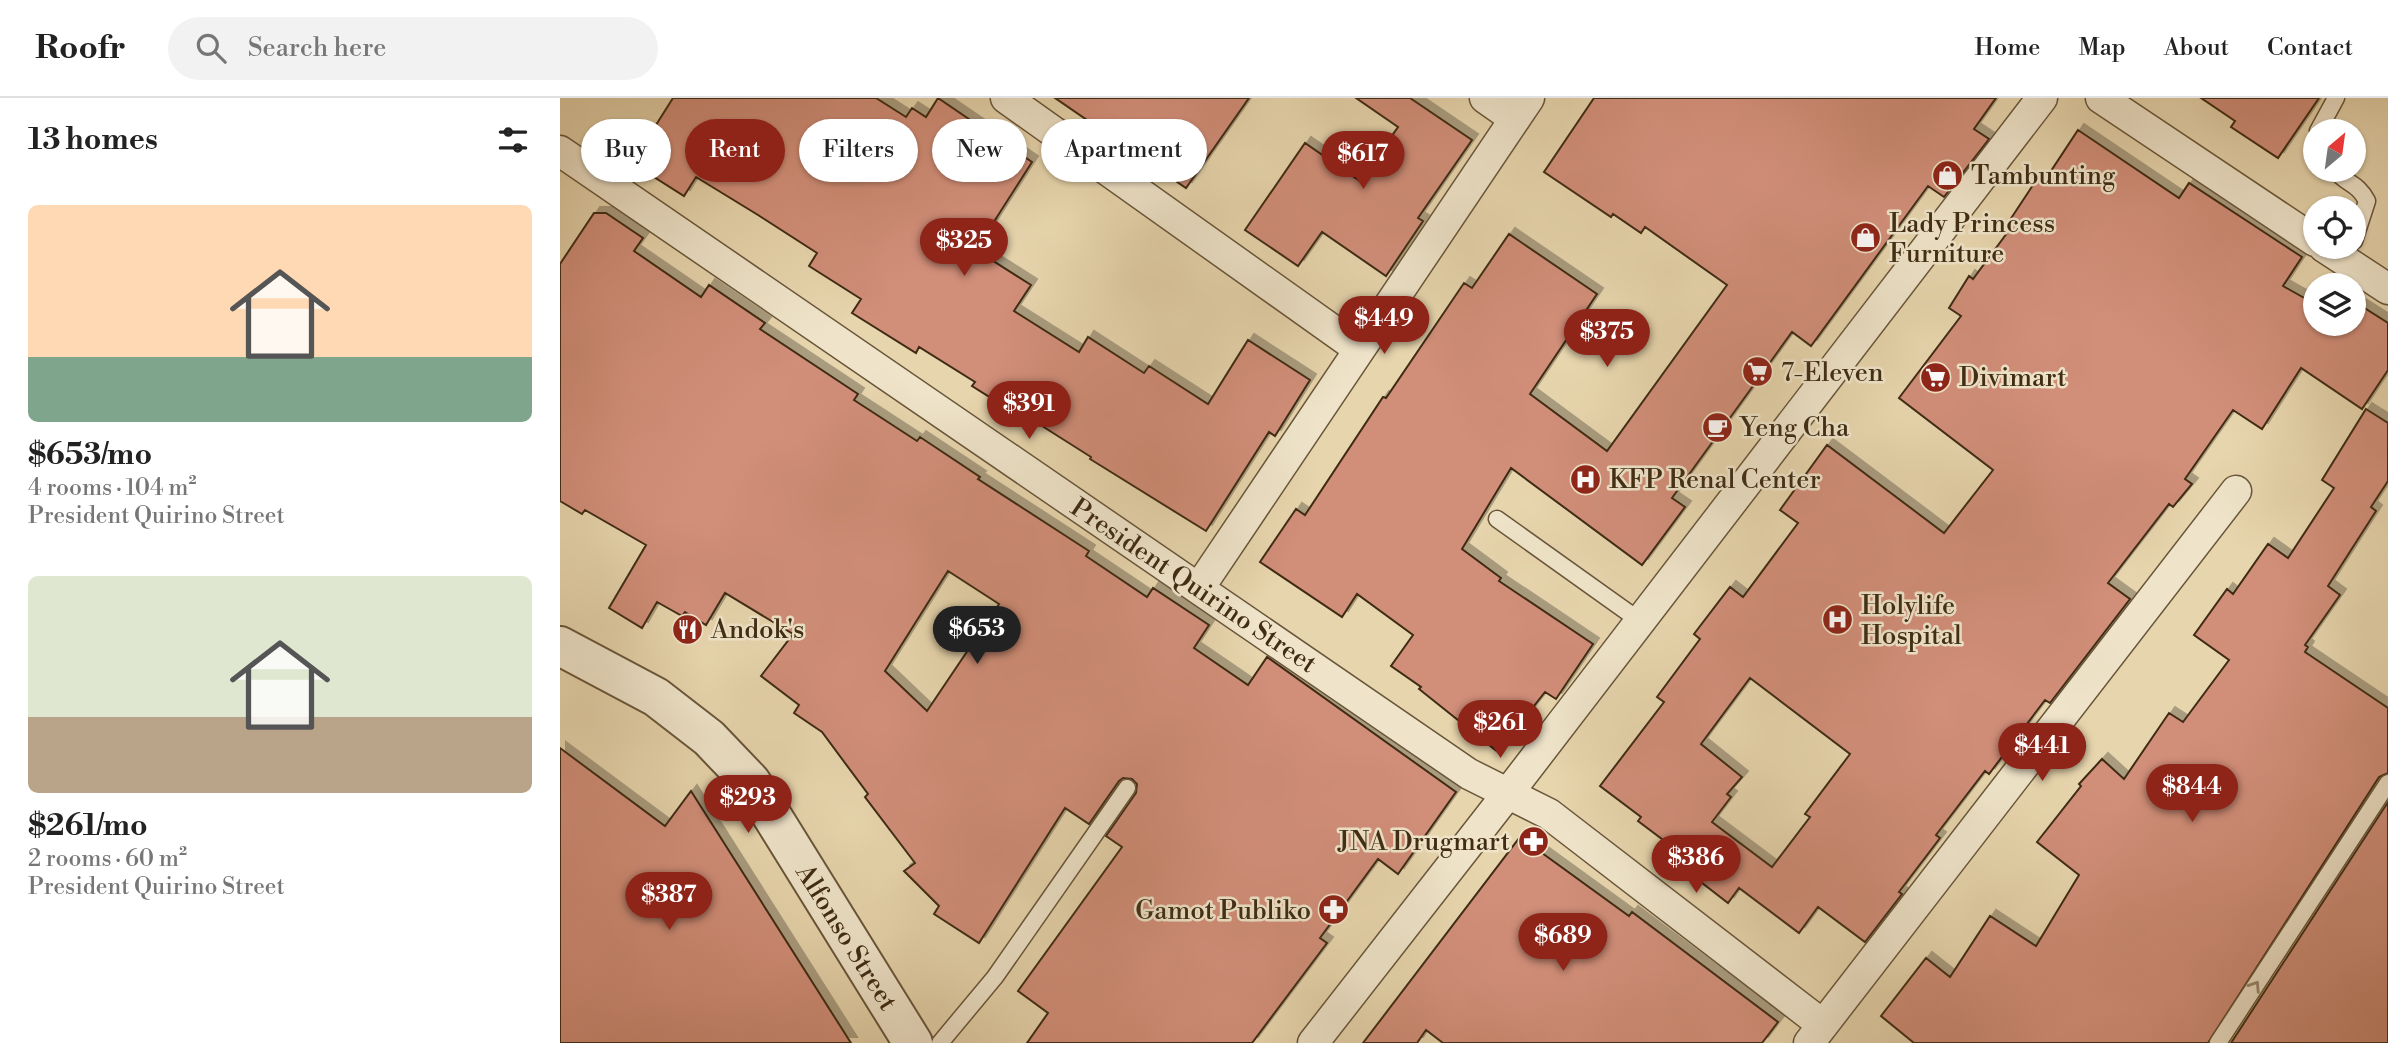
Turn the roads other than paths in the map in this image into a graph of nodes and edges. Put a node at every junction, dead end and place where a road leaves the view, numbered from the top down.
1 (1006, 98) edge
2 (1485, 98) edge
3 (2042, 98) edge
4 (2101, 98) edge
5 (2336, 98) edge
6 (1522, 108) edge
7 (2325, 119) edge
8 (560, 150) edge
9 (2351, 182) edge
10 (2364, 196) edge
11 (2303, 233) edge
12 (2355, 259) edge
13 (2388, 289) edge
14 (1359, 349) junction
15 (2236, 491) dead end
16 (1497, 519) dead end
17 (1199, 588) junction
18 (1640, 621) junction
19 (560, 646) edge
20 (2388, 783) edge
21 (1127, 788) dead end
22 (1509, 792) junction
23 (1816, 1034) edge
24 (913, 1043) edge
25 (940, 1043) edge
26 (1313, 1043) edge
27 (2218, 1043) edge

1 - 14 street
2 - 6 street
3 - 18 street
4 - 11 street
5 - 7 lane
6 - 14 street
8 - 17 street, President Quirino Street
9 - 10 lane
12 - 13 street
14 - 17 street
15 - 23 street
16 - 18 lane
17 - 22 street, President Quirino Street
18 - 22 street
19 - 24 street, Alfonso Street
27 -> 20 lane
21 - 25 lane
22 - 23 street, President Quirino Street
22 - 26 street

